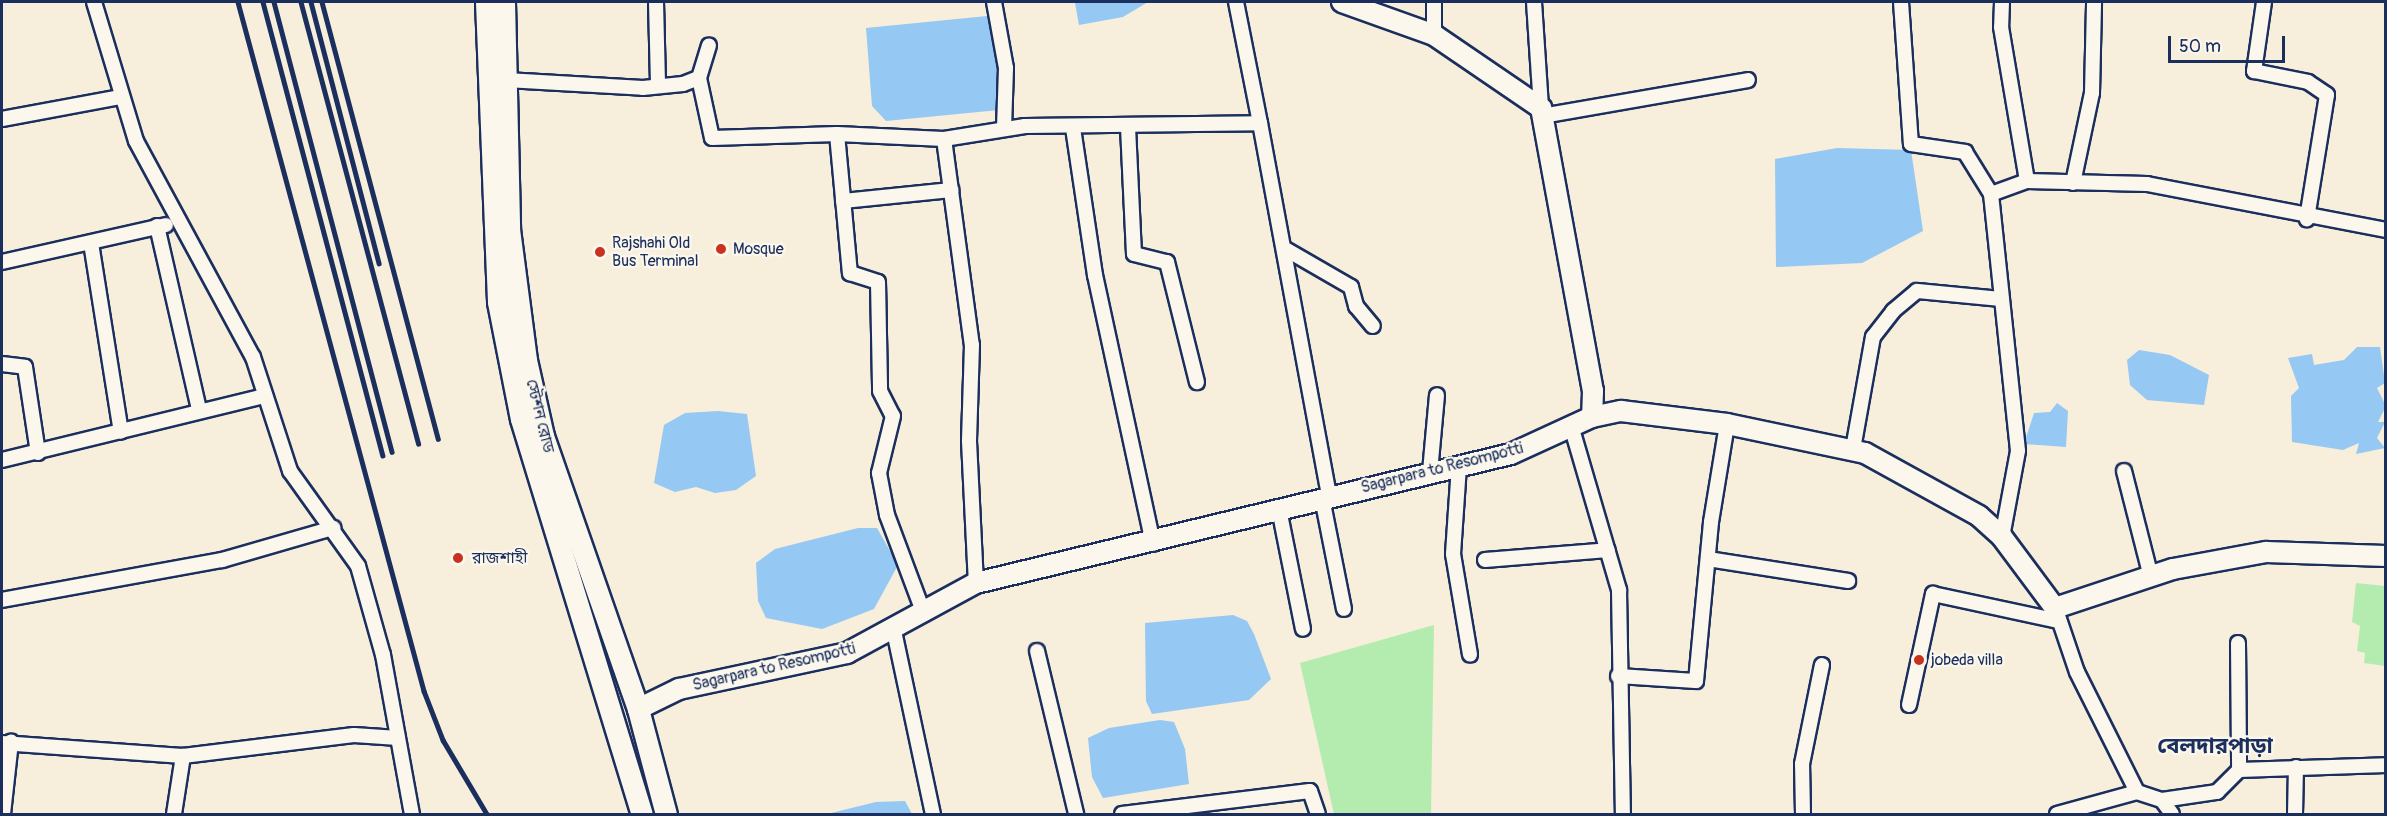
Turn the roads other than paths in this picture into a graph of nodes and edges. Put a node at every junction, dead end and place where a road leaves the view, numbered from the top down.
1 (94, 2) edge
2 (486, 2) edge
3 (504, 2) edge
4 (656, 2) edge
5 (994, 2) edge
6 (1236, 2) edge
7 (1342, 2) edge
8 (1434, 2) edge
9 (1534, 2) edge
10 (1901, 2) edge
11 (2002, 2) edge
12 (2094, 2) edge
13 (2264, 2) edge
14 (1434, 34) junction
15 (709, 46) dead end
16 (699, 78) junction
17 (507, 80) junction
18 (1748, 80) dead end
19 (658, 86) junction
20 (121, 97) junction
21 (1541, 112) junction
22 (2, 119) edge
23 (1260, 123) junction
24 (1128, 127) junction
25 (1072, 128) junction
26 (1004, 129) junction
27 (837, 134) junction
28 (944, 139) junction
29 (2027, 182) junction
30 (2073, 183) junction
31 (951, 190) junction
32 (1991, 194) junction
33 (843, 201) junction
34 (2307, 219) junction
35 (177, 223) junction
36 (157, 226) junction
37 (2385, 230) edge
38 (91, 243) junction
39 (1287, 250) junction
40 (2, 262) edge
41 (2002, 299) junction
42 (1372, 326) dead end
43 (2, 364) edge
44 (1197, 382) dead end
45 (1437, 395) dead end
46 (265, 396) junction
47 (199, 410) junction
48 (1592, 417) junction
49 (1727, 424) junction
50 (1572, 429) junction
51 (121, 432) junction
52 (1853, 449) junction
53 (38, 453) junction
54 (2, 460) edge
55 (1459, 466) junction
56 (2124, 471) dead end
57 (1430, 472) junction
58 (1326, 497) junction
59 (1279, 510) junction
60 (333, 528) junction
61 (2002, 537) junction
62 (1153, 544) junction
63 (1608, 550) junction
64 (2385, 556) edge
65 (1708, 559) junction
66 (1485, 560) dead end
67 (2151, 577) junction
68 (1848, 581) dead end
69 (976, 583) junction
70 (2, 600) edge
71 (1344, 609) dead end
72 (924, 614) junction
73 (2057, 614) junction
74 (1303, 629) dead end
75 (894, 631) junction
76 (2238, 643) dead end
77 (1038, 651) dead end
78 (1470, 655) dead end
79 (1822, 665) dead end
80 (1618, 676) junction
81 (1909, 705) dead end
82 (638, 709) junction
83 (398, 738) junction
84 (6, 742) edge
85 (183, 756) junction
86 (2385, 765) edge
87 (2296, 767) junction
88 (2239, 770) junction
89 (2137, 792) junction
90 (2162, 800) junction
91 (3, 814) edge
92 (174, 814) edge
93 (412, 814) edge
94 (642, 814) edge
95 (666, 814) edge
96 (933, 814) edge
97 (1077, 814) edge
98 (1122, 814) edge
99 (1318, 814) edge
100 (1623, 814) edge
101 (1803, 814) edge
102 (2057, 814) edge
103 (2172, 814) edge
104 (2295, 814) edge

1 - 20 street
2 - 94 main road, স্টেশন রোড
3 - 17 main road, স্টেশন রোড
4 - 19 street
5 - 26 street
6 - 23 street
7 - 14 main road
8 - 14 street
9 - 21 street
10 - 32 street
11 - 29 street
12 - 30 street
13 - 34 street
14 - 21 main road
15 - 16 street
16 - 19 street
16 - 27 street
17 - 19 street
17 - 82 main road, স্টেশন রোড
18 - 21 street
20 - 22 street
20 - 35 street
21 - 48 main road
23 - 24 street
23 - 39 street
24 - 25 street
24 - 44 street
25 - 26 street
25 - 62 street
26 - 28 street
27 - 28 street
27 - 33 street
28 - 31 street
29 - 30 street
29 - 32 street
30 - 34 street
31 - 33 street
31 - 69 street
32 - 41 street
33 - 72 street
34 - 37 street
35 - 36 street
35 - 46 street
36 - 38 street
36 - 47 street
38 - 40 street
38 - 51 street
39 - 42 street
39 - 58 street
41 - 52 street
41 - 61 street
43 - 53 street
45 - 57 street
46 - 47 street
46 - 60 street
47 - 51 street
48 - 49 main road, Sagarpara to Resompotti
48 - 50 main road, Sagarpara to Resompotti
49 - 52 main road, Sagarpara to Resompotti
49 - 65 street
50 - 55 main road, Sagarpara to Resompotti
50 - 63 street
51 - 53 street
52 - 61 main road, Sagarpara to Resompotti
53 - 54 street
55 - 57 main road, Sagarpara to Resompotti
55 - 78 street
56 - 67 street
57 - 58 main road, Sagarpara to Resompotti
58 - 59 main road, Sagarpara to Resompotti
58 - 71 street
59 - 62 main road, Sagarpara to Resompotti
59 - 74 street
60 - 70 street
60 - 83 street
61 - 73 main road, Sagarpara to Resompotti
62 - 69 main road, Sagarpara to Resompotti
63 - 66 street
63 - 80 street
64 - 67 main road
65 - 68 street
65 - 80 street
67 - 73 main road
69 - 72 main road, Sagarpara to Resompotti
72 - 75 main road, Sagarpara to Resompotti
73 - 81 street
73 - 89 street
75 - 82 main road, Sagarpara to Resompotti
75 - 96 street
76 - 88 street
77 - 97 street
79 - 101 street
80 - 100 street
82 - 95 main road, স্টেশন রোড
83 - 85 street
83 - 93 street
84 - 85 street
84 - 91 street
85 - 92 street
86 - 87 street
87 - 88 street
87 - 104 street
88 - 90 street
89 - 90 street
89 - 102 street
90 - 103 street
98 - 99 street

